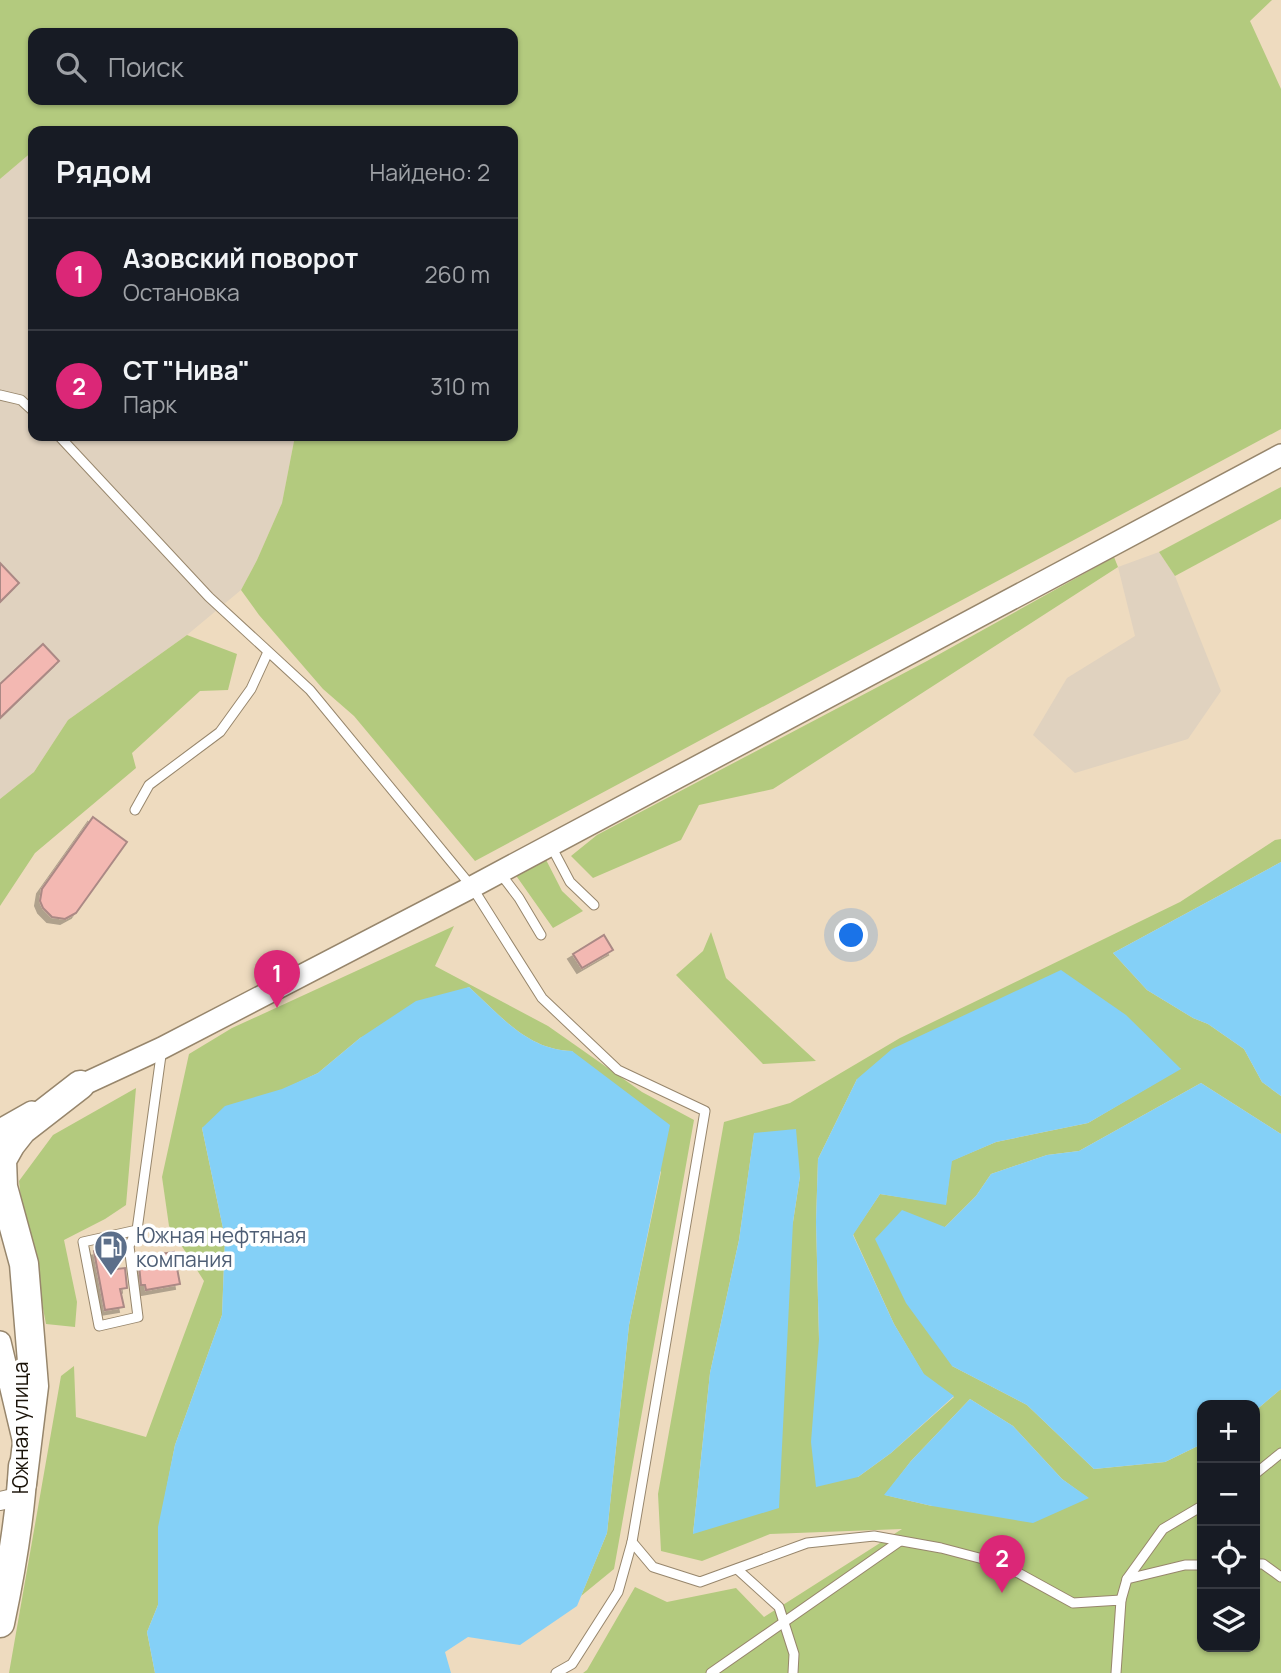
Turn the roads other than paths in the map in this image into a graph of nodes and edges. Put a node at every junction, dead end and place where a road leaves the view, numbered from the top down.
1 (0, 395) edge
2 (28, 406) edge
3 (64, 441) edge
4 (1281, 455) edge
5 (268, 652) junction
6 (135, 810) dead end
7 (551, 846) junction
8 (500, 873) junction
9 (472, 887) junction
10 (594, 905) dead end
11 (541, 936) dead end
12 (162, 1048) junction
13 (71, 1090) junction
14 (0, 1111) edge
15 (0, 1130) edge
16 (137, 1230) junction
17 (0, 1234) edge
18 (0, 1342) edge
19 (24, 1444) junction
20 (1281, 1453) edge
21 (1260, 1470) edge
22 (15, 1494) edge
23 (1197, 1509) edge
24 (900, 1541) junction
25 (632, 1542) junction
26 (1260, 1563) edge
27 (1197, 1565) edge
28 (737, 1569) junction
29 (1281, 1577) edge
30 (1127, 1579) junction
31 (1121, 1600) junction
32 (0, 1623) edge
33 (784, 1623) junction
34 (556, 1673) edge
35 (711, 1673) edge
36 (793, 1673) edge
37 (1116, 1673) edge

1 - 2 lane
3 - 5 lane
4 - 7 street
5 - 6 lane
5 - 9 lane
7 - 8 street
7 - 10 lane
8 - 9 street
8 - 11 lane
9 - 12 street
9 - 25 lane
12 - 13 street
12 - 16 lane
13 - 14 street
13 - 15 street
13 - 22 highway
16 - 16 lane
17 - 19 highway, Южная улица
18 - 19 street
19 - 22 highway, Южная улица
20 - 21 lane
22 - 32 highway, Южная улица
23 - 30 lane
24 - 28 lane
24 - 31 lane
24 - 33 lane
25 - 28 lane
25 - 34 lane
26 - 29 lane
27 - 30 lane
28 - 33 lane
30 - 31 lane
31 - 37 lane
33 - 35 lane
33 - 36 lane

